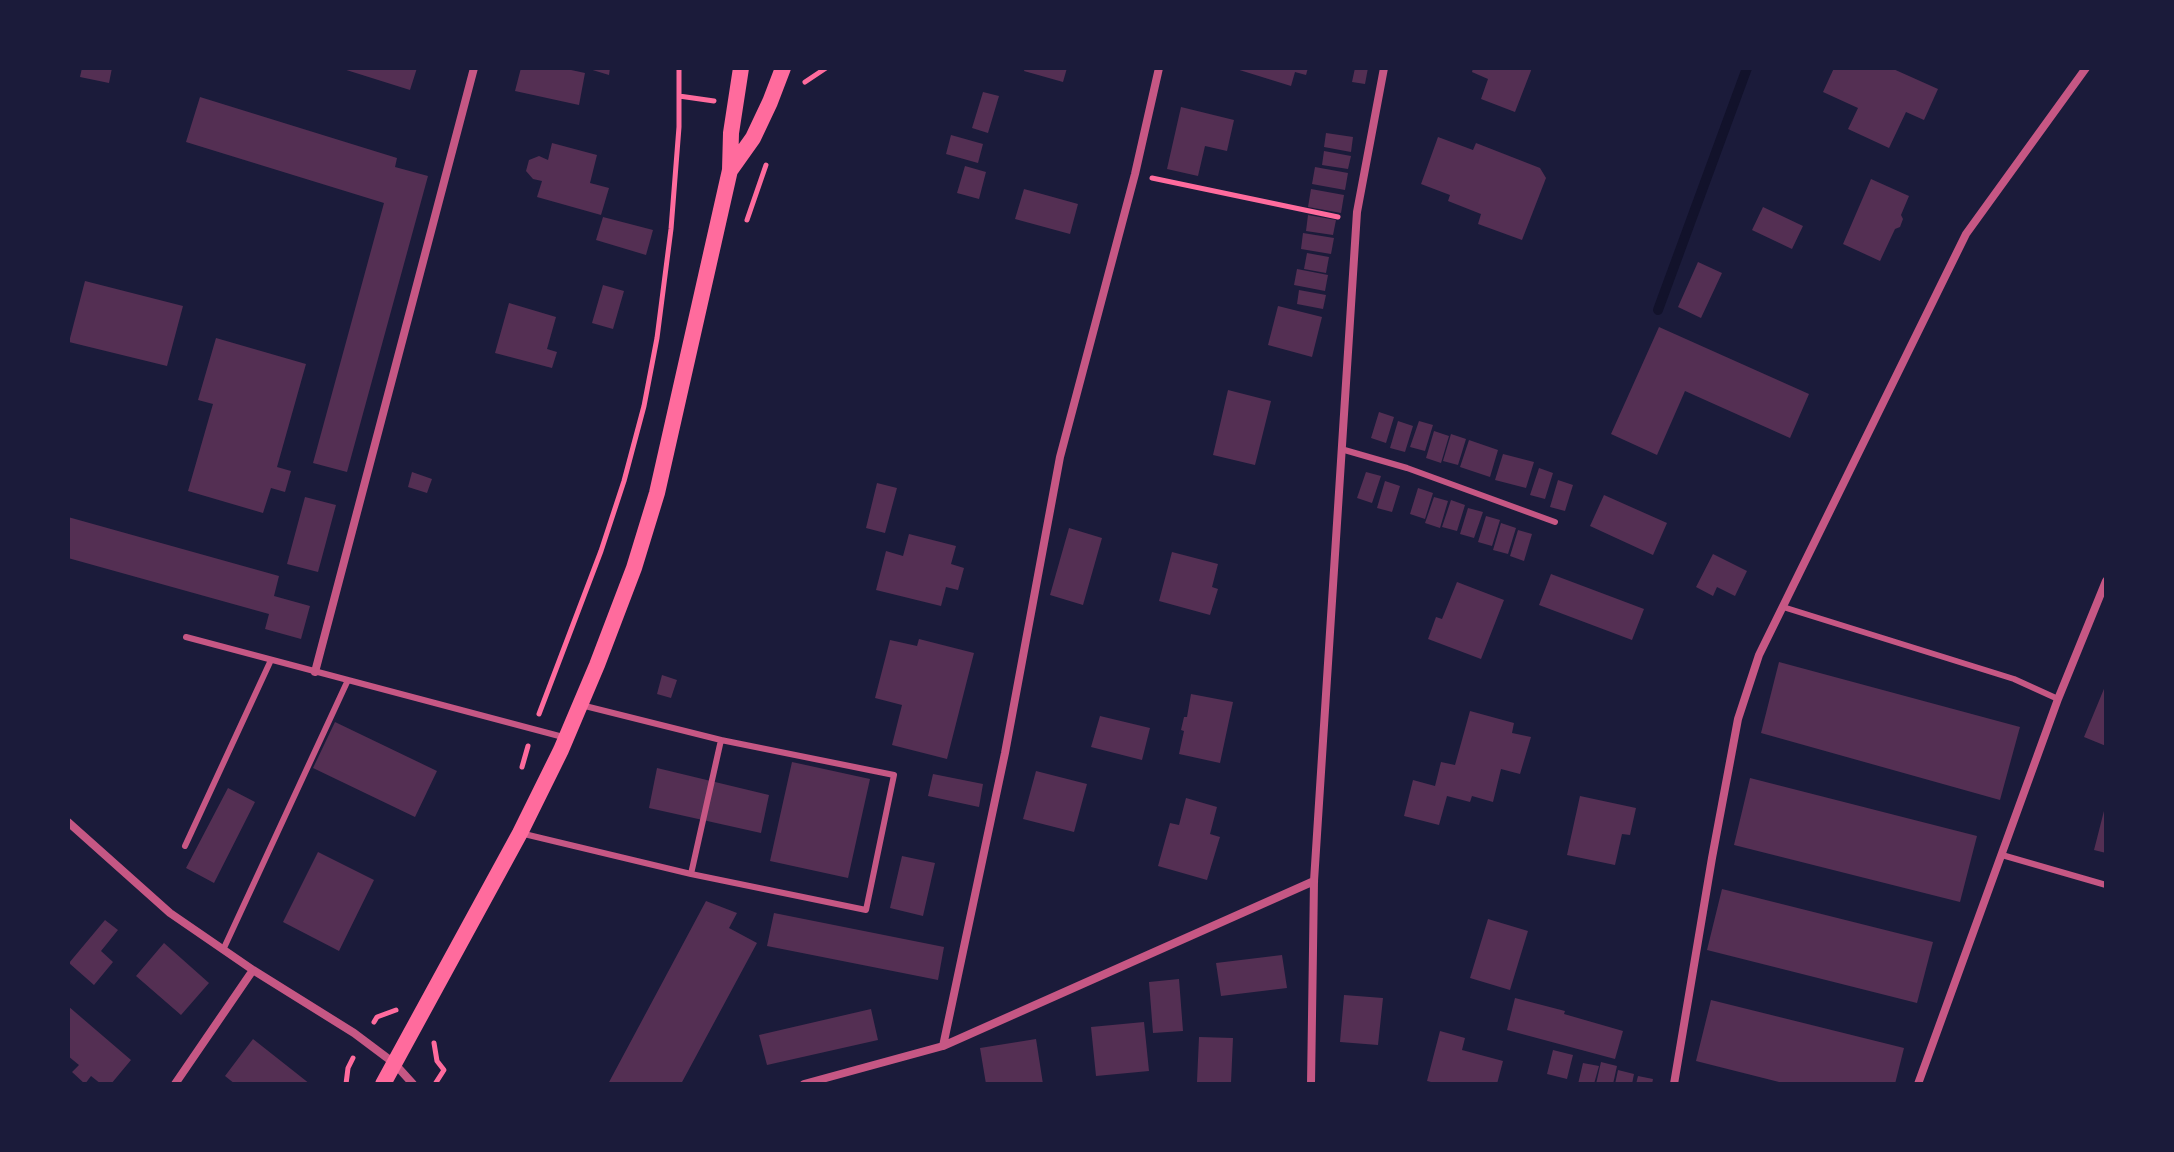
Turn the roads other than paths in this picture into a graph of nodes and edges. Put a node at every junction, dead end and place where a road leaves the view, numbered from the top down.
1 (474, 68) edge
2 (741, 68) edge
3 (783, 68) edge
4 (1159, 68) edge
5 (1384, 68) edge
6 (2086, 68) edge
7 (730, 170) junction
8 (1341, 449) junction
9 (1555, 522) dead end
10 (2106, 581) edge
11 (1783, 607) junction
12 (186, 637) dead end
13 (271, 660) junction
14 (315, 672) junction
15 (348, 680) junction
16 (2058, 699) junction
17 (580, 705) junction
18 (566, 738) junction
19 (721, 740) junction
20 (68, 822) edge
21 (520, 833) junction
22 (185, 846) dead end
23 (2002, 855) junction
24 (691, 874) junction
25 (1314, 881) junction
26 (2106, 885) edge
27 (223, 950) junction
28 (253, 970) junction
29 (943, 1046) junction
30 (394, 1063) junction
31 (175, 1084) edge
32 (383, 1084) edge
33 (413, 1084) edge
34 (804, 1084) edge
35 (1311, 1084) edge
36 (1674, 1084) edge
37 (1918, 1084) edge

1 - 14 street
2 - 7 main road
3 - 7 main road
4 - 29 street
5 - 8 street
6 - 11 street
7 - 17 main road
8 - 9 lane
8 - 25 street
10 - 16 street
11 - 16 lane
11 - 36 street
12 - 13 lane
13 - 14 lane
13 - 22 lane
14 - 15 lane
15 - 18 lane
15 - 27 lane
16 - 23 street
17 - 18 main road
17 - 19 lane
18 - 21 main road
19 - 24 lane
19 - 24 lane
20 - 27 street
21 - 24 lane
21 - 30 main road
23 - 26 lane
23 - 37 street
25 - 29 street
25 - 35 street
27 - 28 street
28 - 30 street
28 - 31 street
29 - 34 street
30 - 32 main road
30 - 33 street

